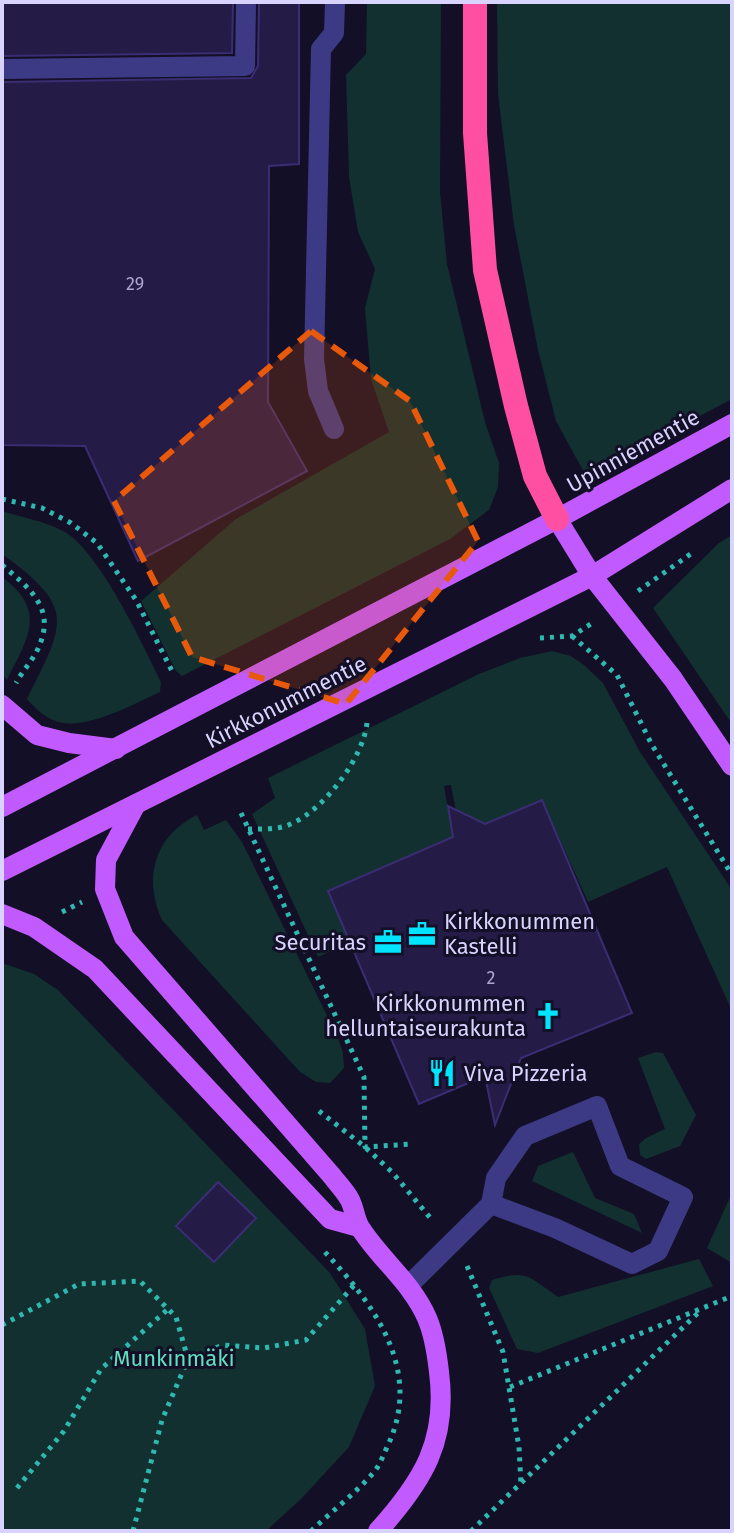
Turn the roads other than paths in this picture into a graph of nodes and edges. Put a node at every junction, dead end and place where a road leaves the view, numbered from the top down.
1 (246, 2) edge
2 (335, 2) edge
3 (475, 2) edge
4 (2, 69) edge
5 (732, 424) edge
6 (334, 429) dead end
7 (732, 489) edge
8 (557, 519) junction
9 (592, 576) junction
10 (2, 705) edge
11 (116, 749) junction
12 (732, 766) edge
13 (136, 804) junction
14 (2, 807) edge
15 (2, 871) edge
16 (2, 914) edge
17 (491, 1204) junction
18 (359, 1227) junction
19 (408, 1286) junction
20 (378, 1531) edge

1 - 4 street
2 - 6 street
3 - 8 highway
5 - 8 main road, Upinniementie
7 - 9 main road
8 - 9 main road
8 - 11 main road, Kirkkonummentie
9 - 12 main road
9 - 13 main road, Kirkkonummentie
10 - 11 main road
11 - 14 main road, Kirkkonummentie
13 - 15 main road, Kirkkonummentie
13 - 18 main road
16 - 18 main road
17 - 17 street
17 - 19 street
18 - 19 main road
19 - 20 main road

